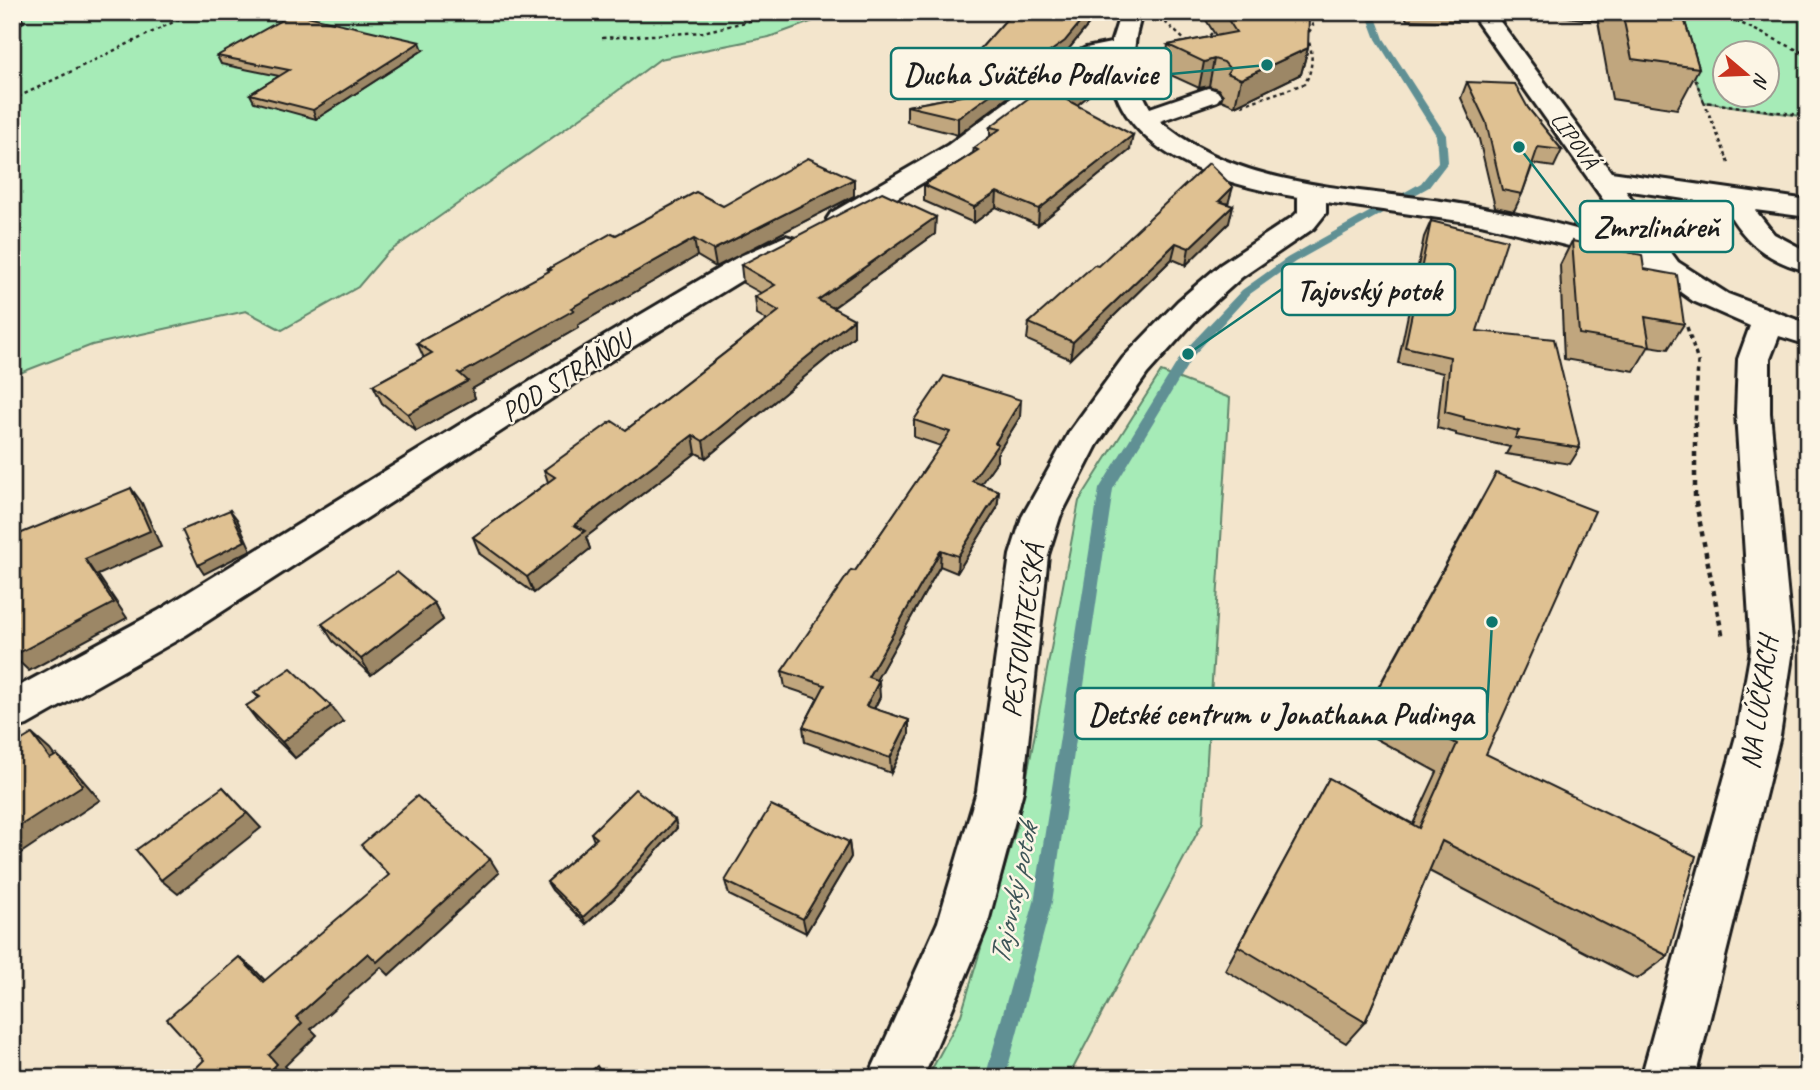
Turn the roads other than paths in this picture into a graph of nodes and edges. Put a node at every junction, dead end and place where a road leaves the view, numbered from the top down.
1 (1132, 12) edge
2 (1481, 12) edge
3 (1122, 48) junction
4 (1513, 95) edge
5 (1208, 96) edge
6 (1543, 97) junction
7 (1143, 117) junction
8 (1604, 179) junction
9 (1312, 191) junction
10 (1735, 199) junction
11 (1808, 209) edge
12 (1808, 262) edge
13 (1667, 268) junction
14 (1768, 322) junction
15 (1808, 335) edge
16 (12, 712) edge
17 (895, 1078) edge
18 (1668, 1078) edge

1 - 3 street
2 - 6 street, LIPOVÁ
3 - 7 street
3 - 16 street, POD STRÁŇOU
4 - 6 street
5 - 7 street
6 - 8 street, LIPOVÁ
7 - 9 street
8 - 10 street
8 - 13 street, LIPOVÁ
9 - 13 street
9 - 17 street, PESTOVATEĽSKÁ
10 - 11 street
10 - 12 street
13 - 14 street
14 - 15 street
14 - 18 street, NA LÚČKACH

